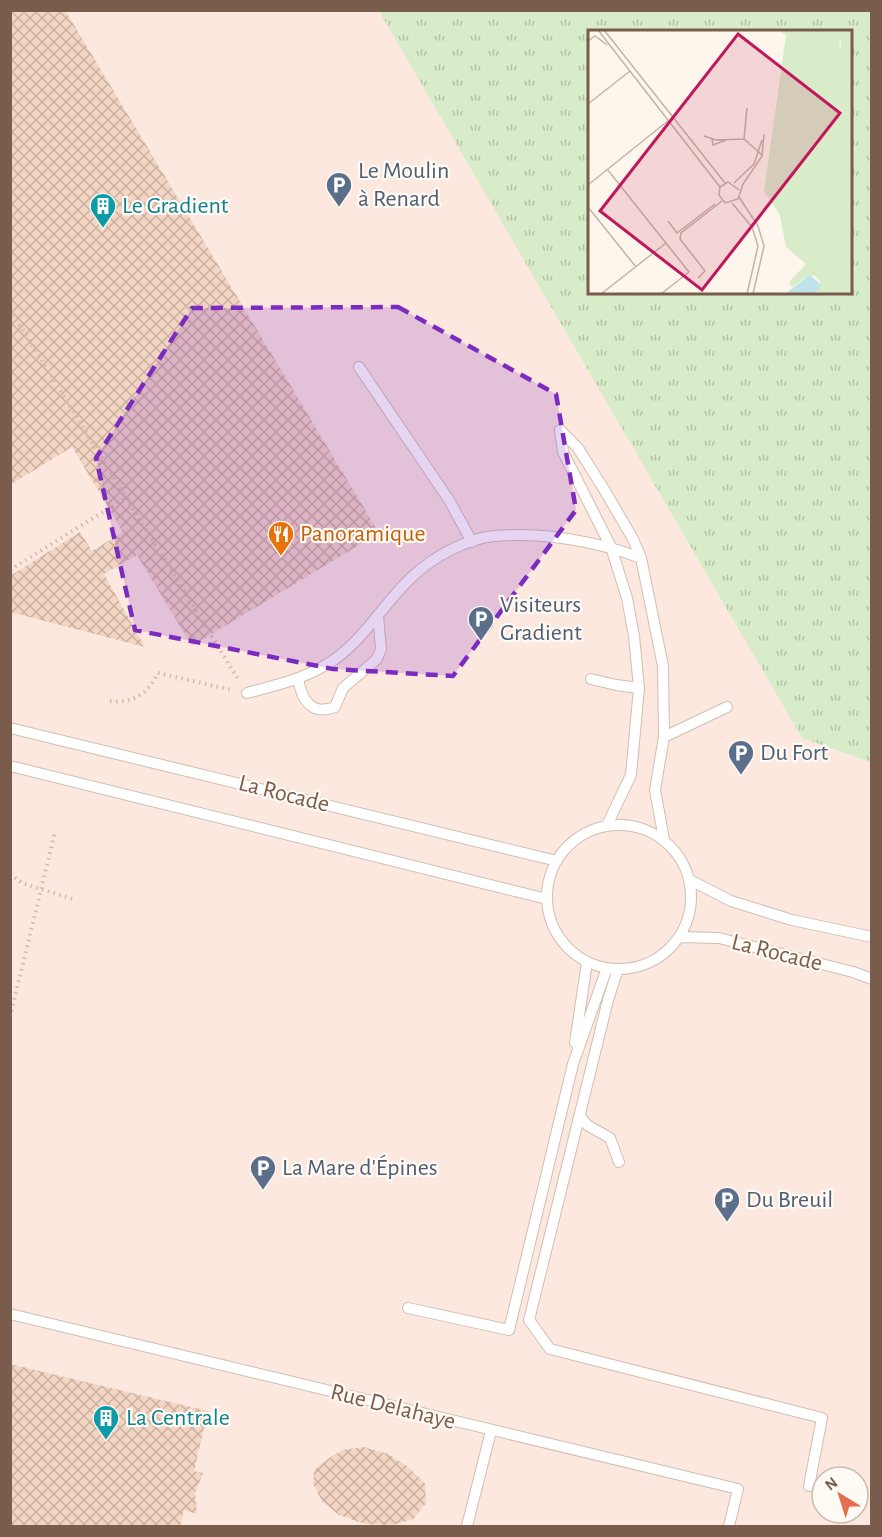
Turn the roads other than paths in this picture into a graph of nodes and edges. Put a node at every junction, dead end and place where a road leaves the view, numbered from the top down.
1 (359, 366) dead end
2 (472, 542) junction
3 (611, 547) junction
4 (641, 558) junction
5 (378, 616) junction
6 (298, 679) junction
7 (591, 679) dead end
8 (639, 688) junction
9 (247, 693) road end
10 (727, 707) dead end
11 (10, 728) edge
12 (664, 737) junction
13 (10, 766) edge
14 (607, 825) junction
15 (664, 839) junction
16 (557, 861) junction
17 (690, 880) junction
18 (547, 899) junction
19 (680, 937) junction
20 (872, 937) edge
21 (587, 962) junction
22 (613, 969) junction
23 (872, 979) edge
24 (573, 1064) junction
25 (580, 1116) junction
26 (619, 1162) dead end
27 (408, 1308) dead end
28 (10, 1314) edge
29 (491, 1431) junction
30 (809, 1486) dead end
31 (467, 1527) edge
32 (729, 1527) edge

1 - 2 lane
2 - 3 lane
2 - 5 lane
3 - 4 lane
3 - 4 lane
3 - 8 lane
4 - 12 lane
5 - 6 lane
5 - 6 lane
6 - 9 lane
7 - 8 lane
8 - 14 lane
10 - 12 lane
11 - 16 lane, La Rocade
12 - 15 lane
13 - 18 lane, La Rocade
14 - 15 lane
14 - 16 lane
15 - 17 lane
16 - 18 lane
17 - 19 lane
17 - 20 lane, La Rocade
18 - 21 lane
19 - 22 lane
19 - 23 lane, La Rocade
21 - 22 lane
21 - 24 lane
22 - 24 lane
22 - 25 lane
24 - 27 lane
25 - 26 lane
25 - 30 lane
28 - 29 lane, Rue Delahaye
29 - 31 lane
29 - 32 lane, Rue Delahaye

